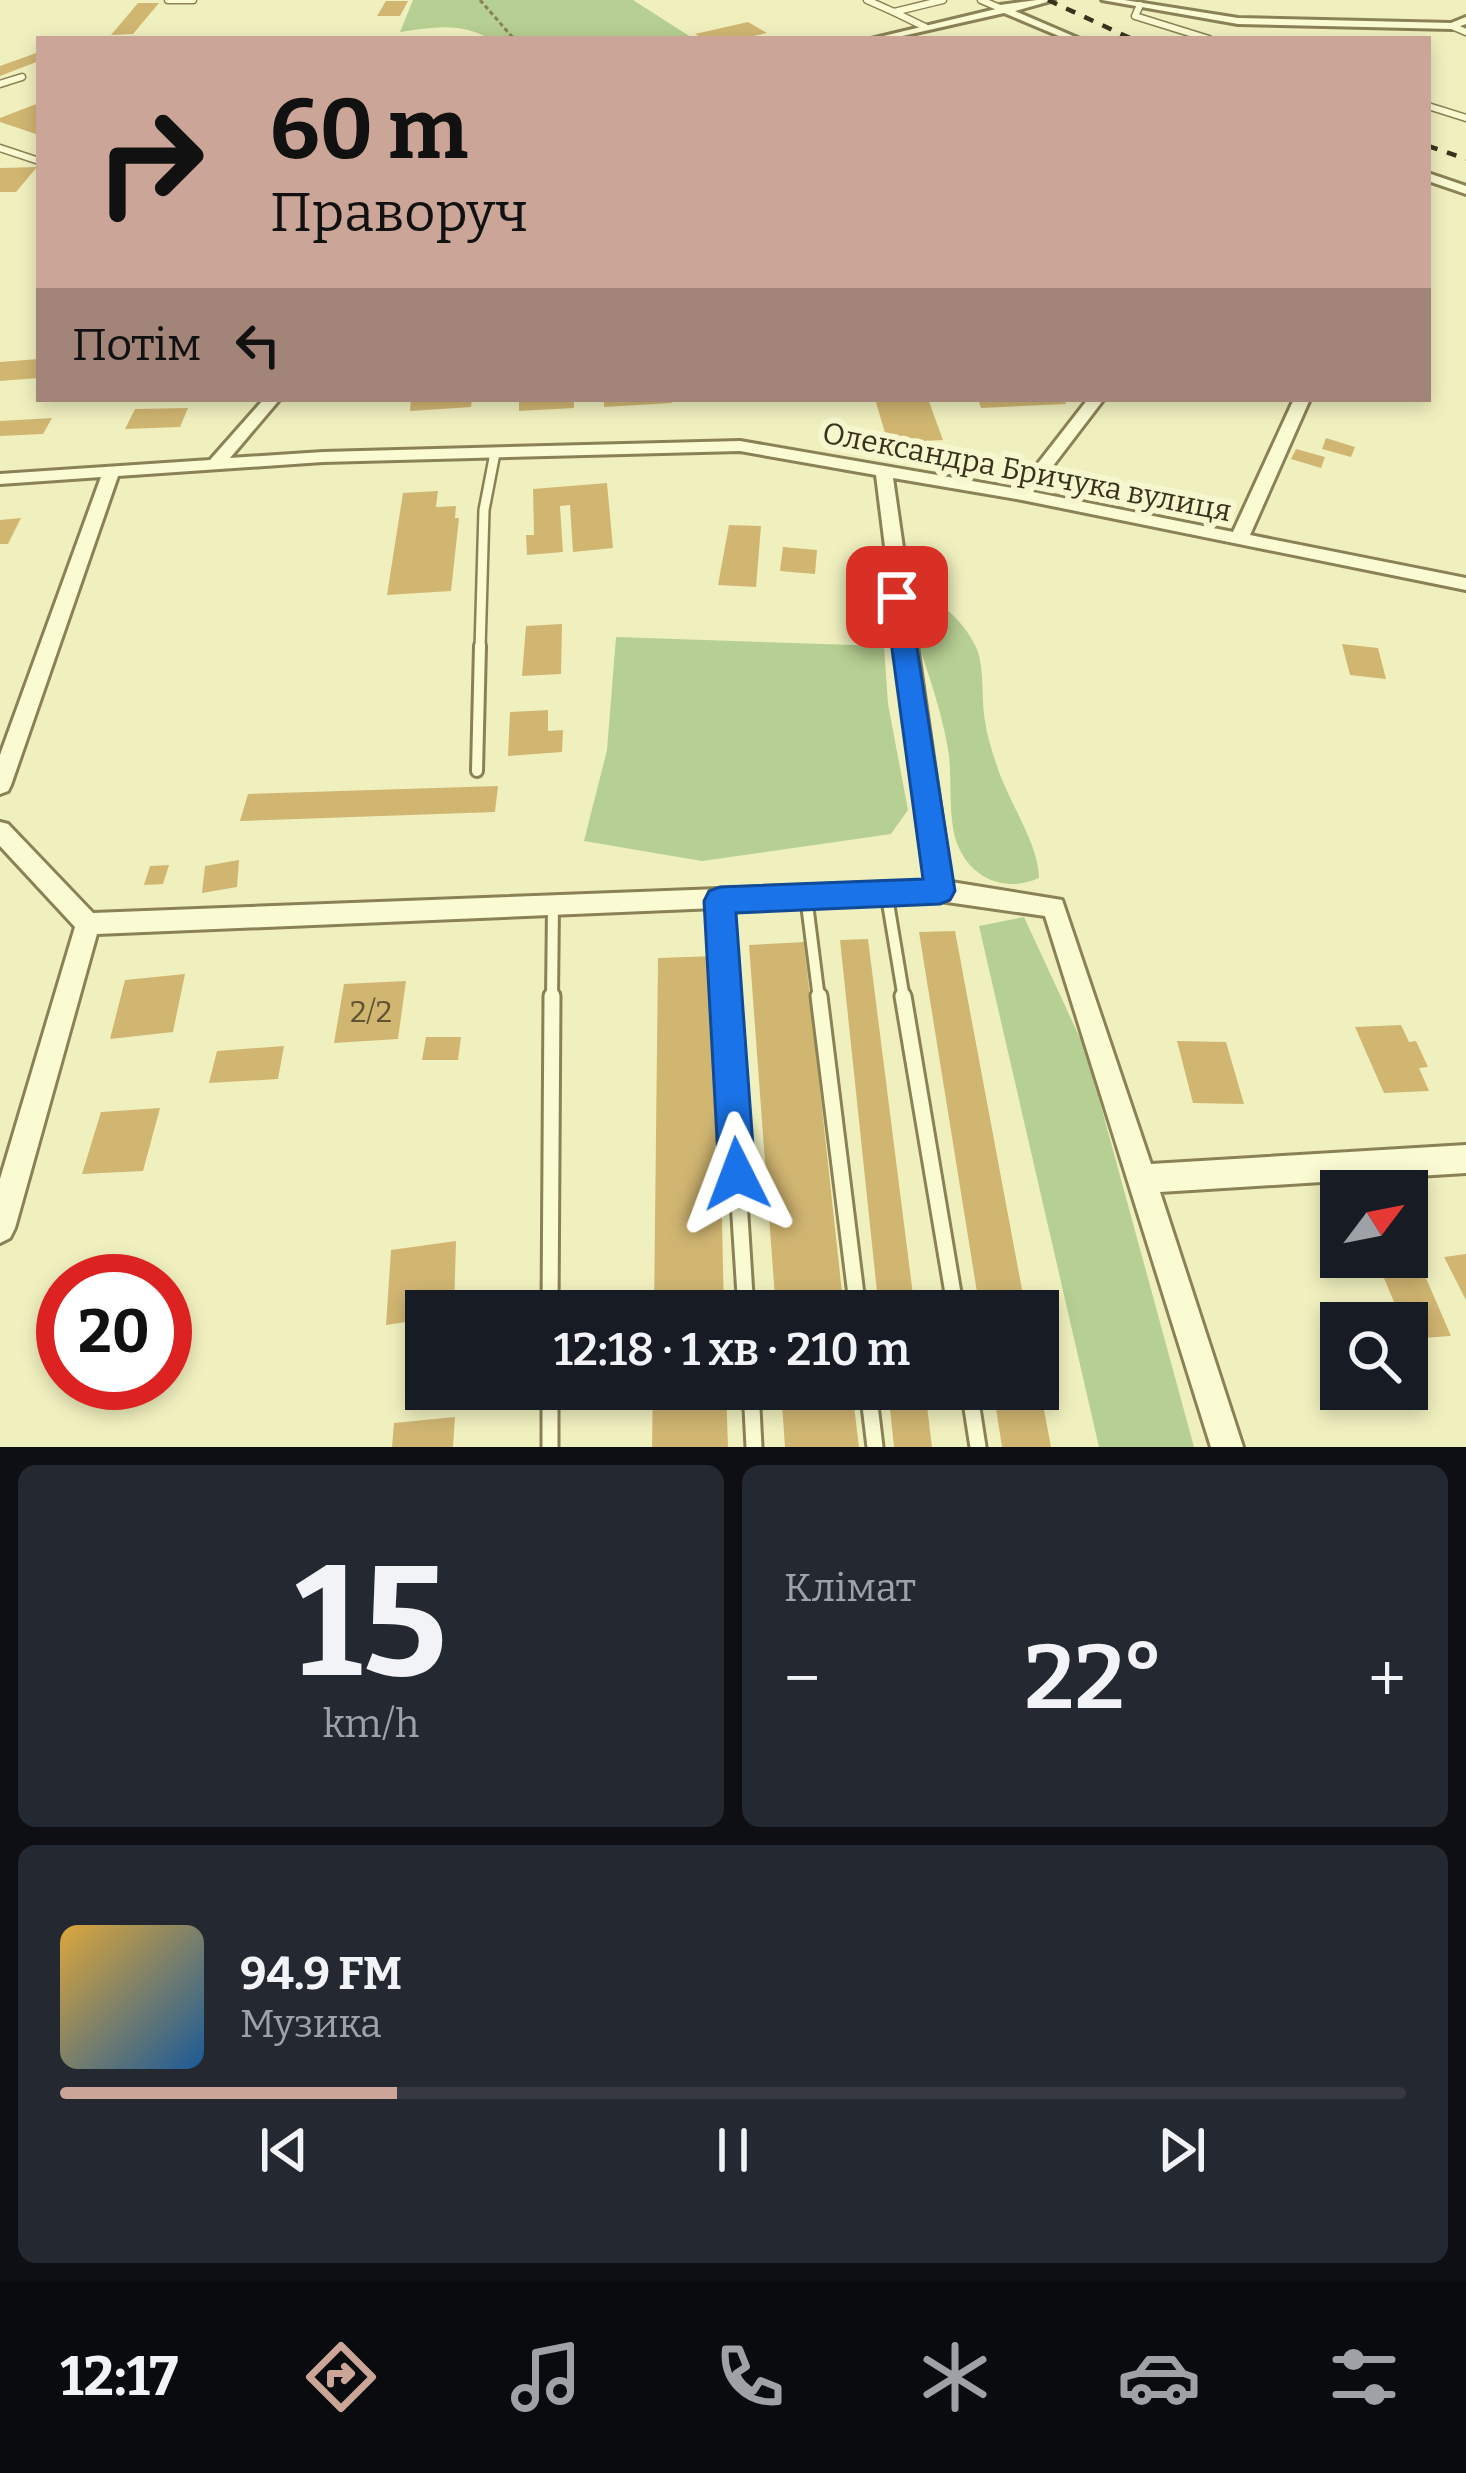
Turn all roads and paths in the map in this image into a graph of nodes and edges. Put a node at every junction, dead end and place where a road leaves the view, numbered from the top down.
1 (167, 0) edge
2 (193, 0) edge
3 (480, 0) edge
4 (866, 0) edge
5 (943, 0) edge
6 (981, 0) edge
7 (1049, 0) edge
8 (1107, 0) edge
9 (1140, 5) junction
10 (1000, 8) junction
11 (894, 12) junction
12 (1466, 20) edge
13 (1452, 26) junction
14 (925, 27) junction
15 (1466, 32) edge
16 (511, 36) edge
17 (888, 36) edge
18 (1068, 36) edge
19 (1199, 36) edge
20 (22, 77) dead end
21 (0, 85) edge
22 (1431, 107) edge
23 (1466, 118) edge
24 (0, 148) edge
25 (36, 159) edge
26 (1431, 178) edge
27 (1466, 190) edge
28 (269, 402) edge
29 (1094, 402) edge
30 (1301, 402) edge
31 (495, 453) junction
32 (213, 467) junction
33 (884, 471) junction
34 (111, 472) junction
35 (0, 479) edge
36 (1022, 495) junction
37 (1239, 539) junction
38 (1466, 584) edge
39 (477, 771) dead end
40 (0, 785) edge
41 (0, 831) edge
42 (886, 891) junction
43 (940, 891) junction
44 (806, 896) junction
45 (720, 901) junction
46 (553, 903) junction
47 (88, 924) junction
48 (1466, 1159) edge
49 (1144, 1179) junction
50 (0, 1228) edge
51 (550, 1290) edge
52 (745, 1290) edge
53 (855, 1290) edge
54 (952, 1290) edge
55 (550, 1410) edge
56 (752, 1410) edge
57 (871, 1410) edge
58 (972, 1410) edge
59 (550, 1447) edge
60 (754, 1447) edge
61 (875, 1447) edge
62 (978, 1447) edge
63 (1227, 1447) edge

1 - 2 lane
3 - 16 path
4 - 11 lane
5 - 11 lane
6 - 10 lane
7 - 10 street
8 - 9 street
9 - 13 street
9 - 19 lane
10 - 14 street
10 - 18 street
11 - 14 lane
12 - 13 street
13 - 15 lane
14 - 17 street
20 - 21 lane
22 - 23 lane
24 - 25 lane
26 - 27 street
28 - 32 street
29 - 36 street
30 - 37 street
31 - 32 street, Олександра Бричука вулиця
31 - 33 street, Олександра Бричука вулиця
31 - 39 lane
32 - 34 street, Олександра Бричука вулиця
33 - 36 street, Олександра Бричука вулиця
33 - 43 street
34 - 35 street, Олександра Бричука вулиця
34 - 40 street
36 - 37 street, Олександра Бричука вулиця
37 - 38 street, Олександра Бричука вулиця
41 - 47 street
42 - 43 street
42 - 44 street
42 - 54 lane
43 - 49 street
44 - 45 street
44 - 53 lane
45 - 46 street
45 - 52 lane
46 - 47 street
46 - 51 lane
47 - 50 street
48 - 49 street
49 - 63 street
55 - 59 lane
56 - 60 lane
57 - 61 lane
58 - 62 lane

